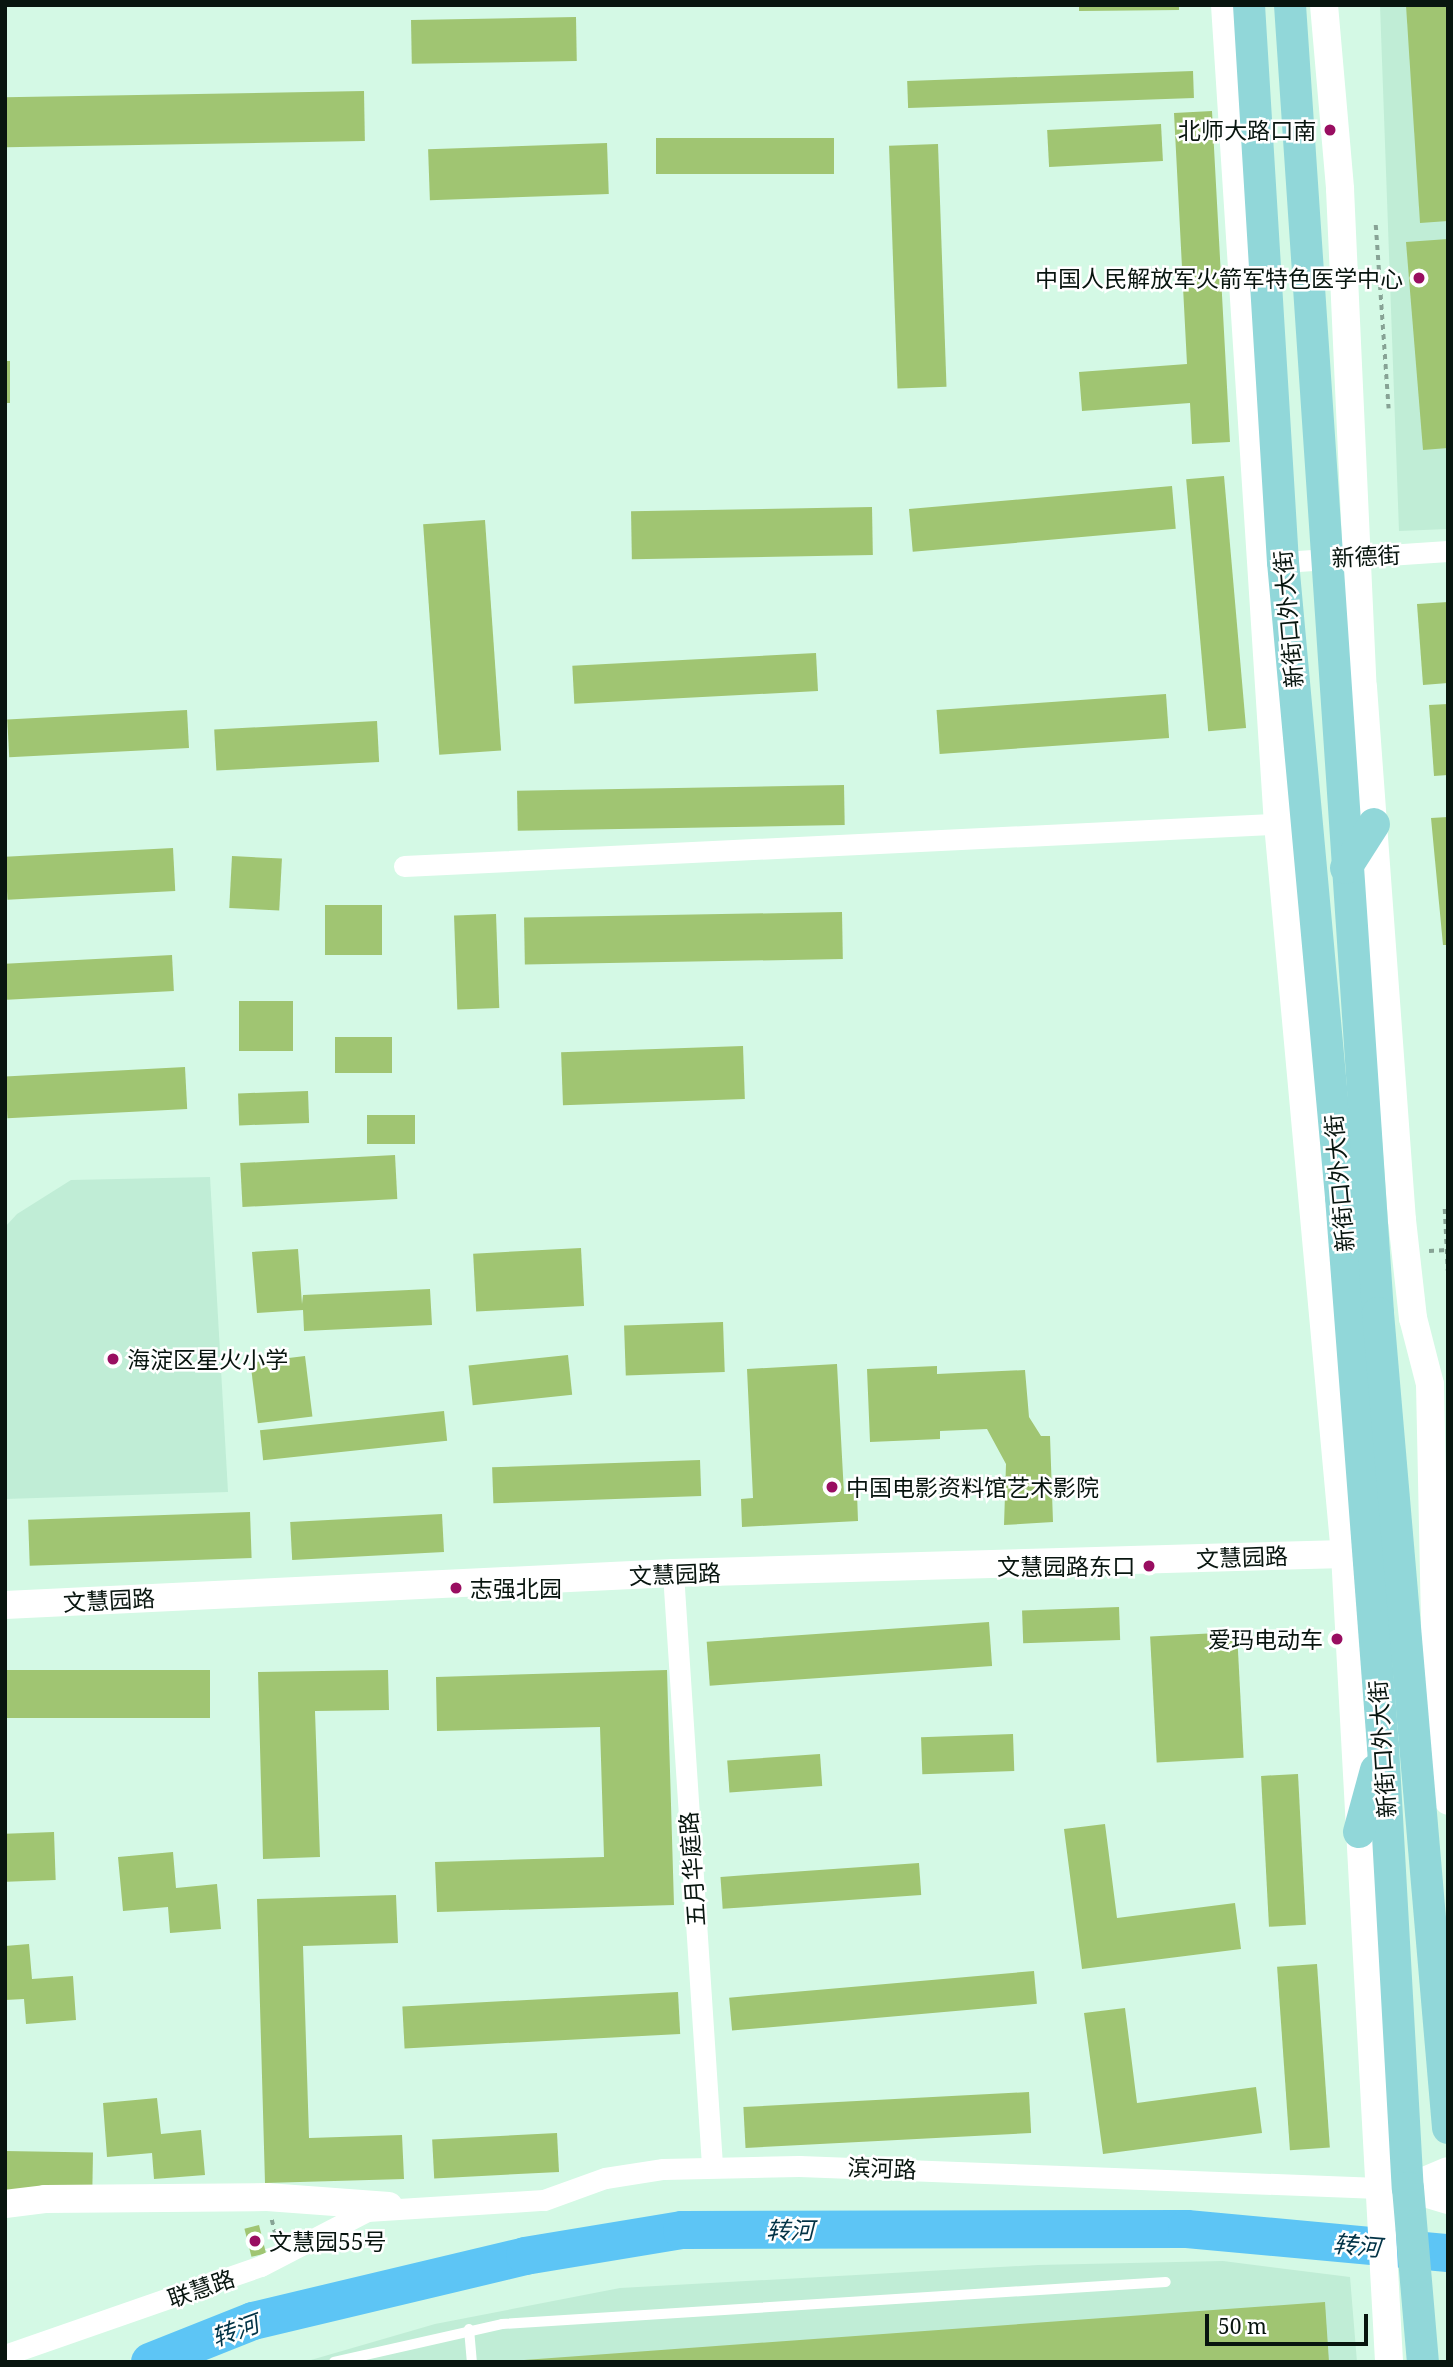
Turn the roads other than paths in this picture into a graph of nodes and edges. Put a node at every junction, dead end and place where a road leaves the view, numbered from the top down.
1 (1225, 5) edge
2 (1249, 5) edge
3 (1290, 5) edge
4 (1324, 5) edge
5 (1448, 551) edge
6 (1357, 556) junction
7 (1324, 558) junction
8 (1283, 562) junction
9 (1291, 823) junction
10 (1374, 824) junction
11 (404, 866) dead end
12 (1346, 868) junction
13 (1345, 1554) junction
14 (673, 1573) junction
15 (5, 1605) edge
16 (1431, 1660) edge
17 (1383, 1746) junction
18 (1448, 1801) edge
19 (1359, 1832) junction
20 (1448, 2129) edge
21 (712, 2165) junction
22 (1448, 2171) edge
23 (1393, 2188) junction
24 (1448, 2200) edge
25 (5, 2204) edge
26 (389, 2206) junction
27 (1401, 2276) junction
28 (1166, 2282) dead end
29 (469, 2329) junction
30 (5, 2355) edge
31 (334, 2362) edge
32 (471, 2362) edge
33 (1389, 2362) edge
34 (1423, 2362) edge

1 - 9 street, 新街口外大街
2 - 8 main road, 新街口外大街
3 - 7 main road, 新街口外大街
4 - 6 street, 新街口外大街
5 - 6 street, 新德街
6 - 7 street, 新德街
6 - 10 street, 新街口外大街
7 - 8 street, 新德街
7 - 12 main road, 新街口外大街
8 - 9 main road, 新街口外大街
9 - 11 street
9 - 13 street, 新街口外大街
9 - 17 main road, 新街口外大街
10 - 12 main road
10 - 16 street, 新街口外大街
12 - 16 main road, 新街口外大街
13 - 14 street, 文慧园路
13 - 19 street, 新街口外大街
14 - 15 street, 文慧园路
14 - 21 street, 五月华庭路
16 - 18 street, 新街口外大街
16 - 20 main road, 新街口外大街
17 - 19 main road
17 - 23 main road, 新街口外大街
19 - 23 street, 新街口外大街
21 - 23 street, 滨河路
21 - 26 street, 滨河路
22 - 23 street
23 - 24 street
23 - 27 main road, 新街口外大街
25 - 26 street
26 - 30 street, 联慧路
27 - 33 street, 新街口外大街
27 - 34 main road, 新街口外大街
28 - 29 lane
29 - 31 lane
29 - 32 lane

